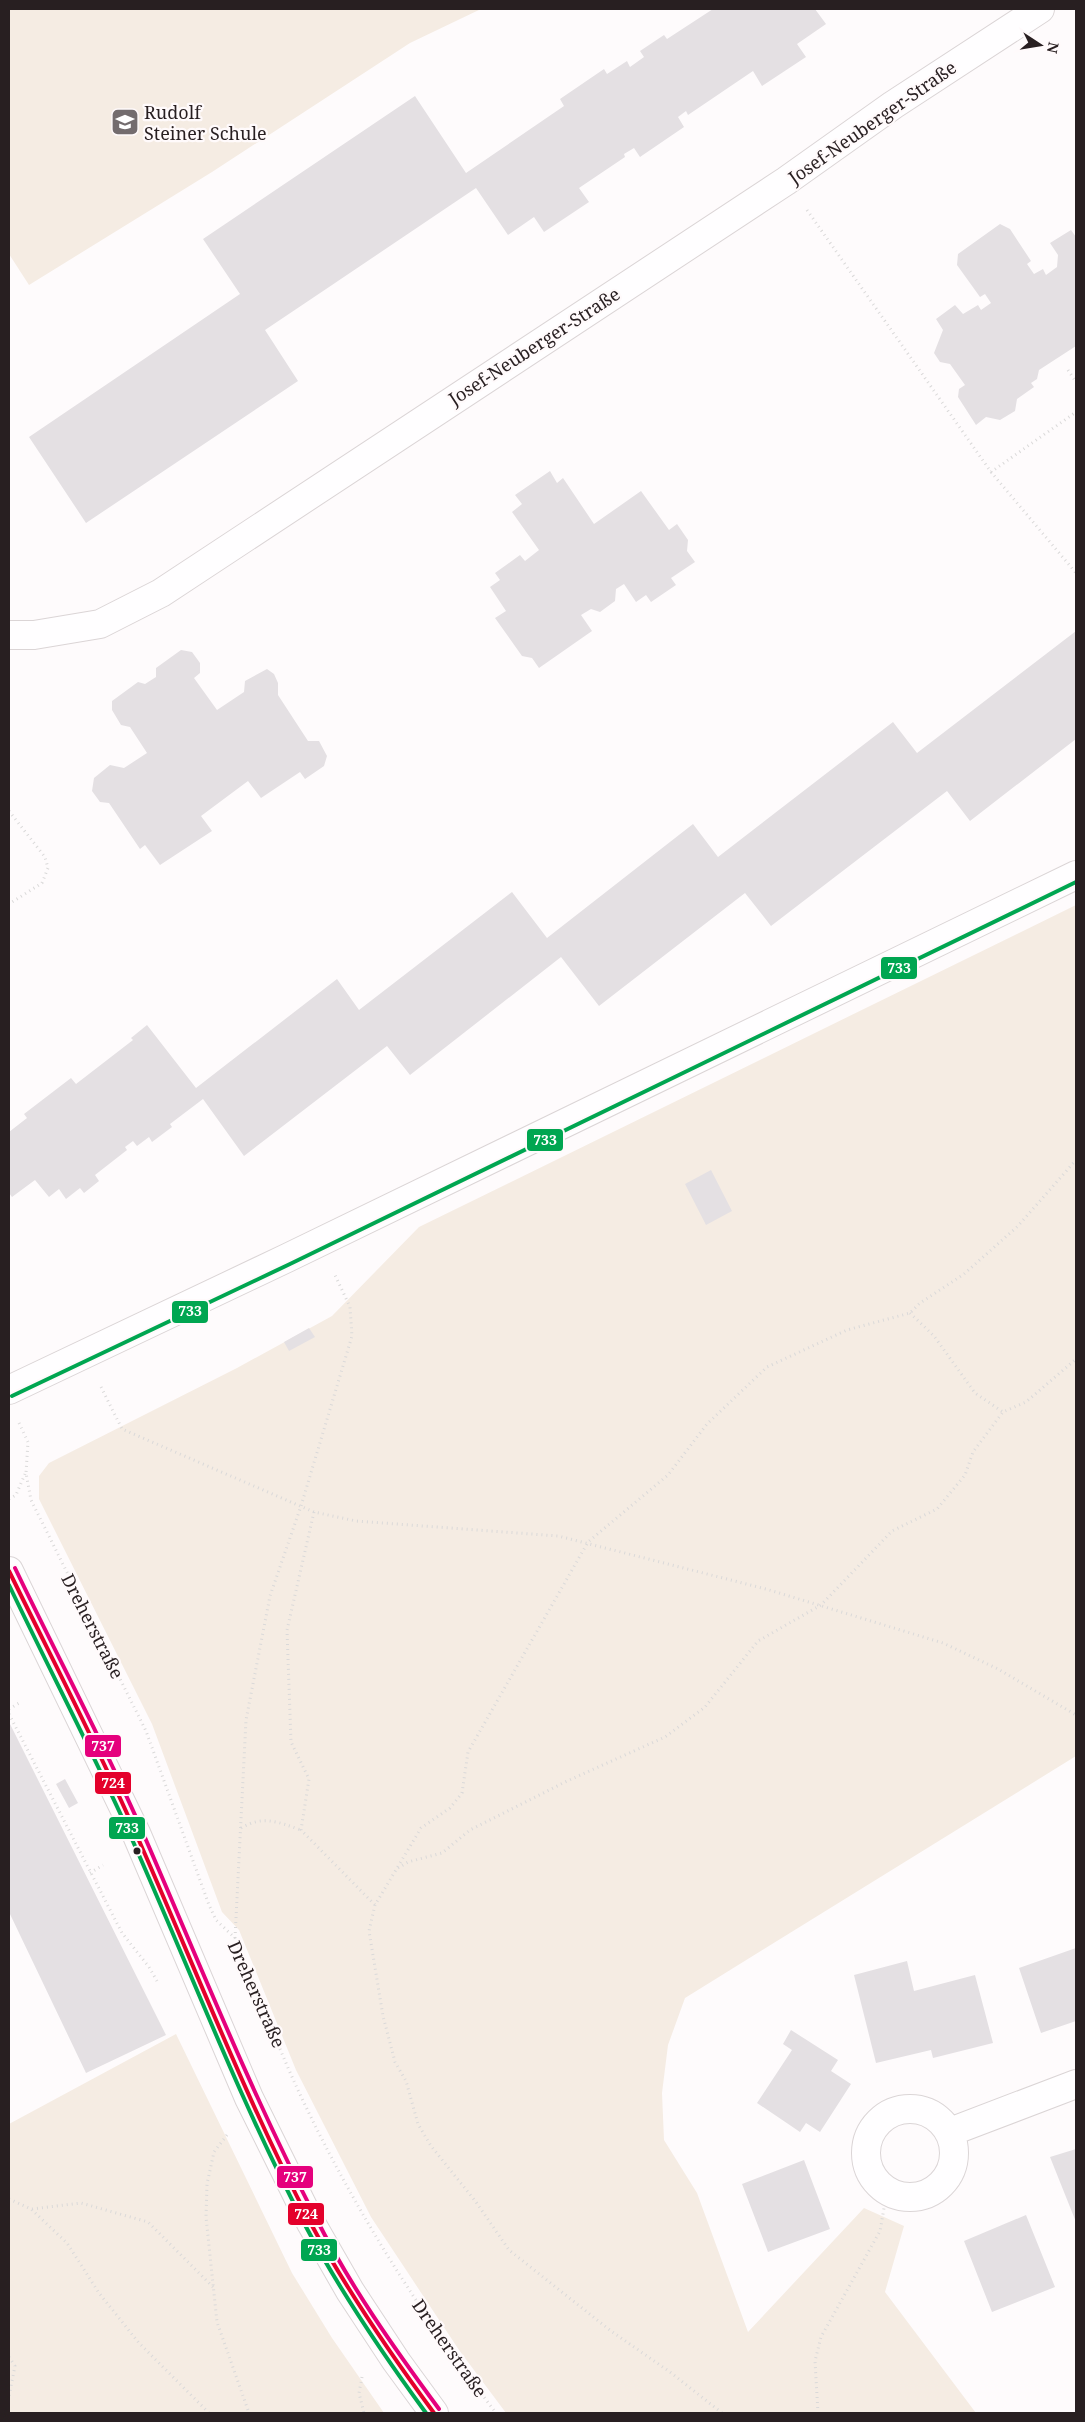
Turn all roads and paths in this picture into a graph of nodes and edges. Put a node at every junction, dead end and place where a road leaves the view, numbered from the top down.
1 (1040, 9) edge
2 (786, 181) junction
3 (1068, 370) dead end
4 (1076, 382) edge
5 (1076, 412) edge
6 (991, 472) junction
7 (1076, 573) edge
8 (9, 635) edge
9 (9, 811) edge
10 (1076, 875) edge
11 (9, 904) edge
12 (1076, 1160) edge
13 (319, 1242) junction
14 (910, 1313) junction
15 (84, 1353) junction
16 (1076, 1358) edge
17 (9, 1390) edge
18 (1003, 1412) junction
19 (28, 1442) dead end
20 (26, 1473) junction
21 (9, 1499) edge
22 (301, 1506) junction
23 (314, 1512) junction
24 (588, 1542) junction
25 (9, 1571) edge
26 (821, 1605) junction
27 (19, 1703) dead end
28 (9, 1709) edge
29 (9, 1714) edge
30 (1076, 1715) edge
31 (241, 1828) junction
32 (301, 1830) junction
33 (104, 1866) dead end
34 (395, 1870) junction
35 (90, 1873) junction
36 (375, 1906) junction
37 (235, 1938) junction
38 (158, 1984) dead end
39 (1076, 2084) edge
40 (231, 2131) dead end
41 (950, 2132) junction
42 (887, 2191) junction
43 (9, 2199) edge
44 (31, 2210) junction
45 (214, 2287) junction
46 (9, 2358) edge
47 (363, 2369) dead end
48 (9, 2396) edge
49 (209, 2413) edge
50 (250, 2413) edge
51 (364, 2413) edge
52 (434, 2413) edge
53 (496, 2413) edge
54 (722, 2413) edge
55 (818, 2413) edge

1 - 2 main road, Josef-Neuberger-Straße
2 - 6 path
2 - 8 main road, Josef-Neuberger-Straße
3 - 4 path
5 - 6 path
6 - 7 path
9 - 11 path
10 - 13 main road
12 - 14 path
13 - 15 main road
13 - 22 path
14 - 18 path
14 - 24 path
15 - 17 main road
15 - 22 path
16 - 18 path
18 - 26 path
19 - 20 path, Dreherstraße
20 - 21 path
20 - 37 path, Dreherstraße
22 - 23 path
22 - 31 path
23 - 24 path
23 - 32 path
24 - 26 path
24 - 34 path
25 - 52 main road
26 - 30 path
26 - 34 path
27 - 28 path
29 - 35 path
31 - 32 path
31 - 37 path
32 - 36 path
33 - 35 path
34 - 36 path
35 - 38 path
36 - 54 path
37 - 53 path, Dreherstraße
39 - 41 main road
40 - 45 path
41 - 42 main road
41 - 42 main road
42 - 55 path
43 - 44 path
44 - 45 path
44 - 49 path
45 - 50 path
46 - 48 path
47 - 51 path

